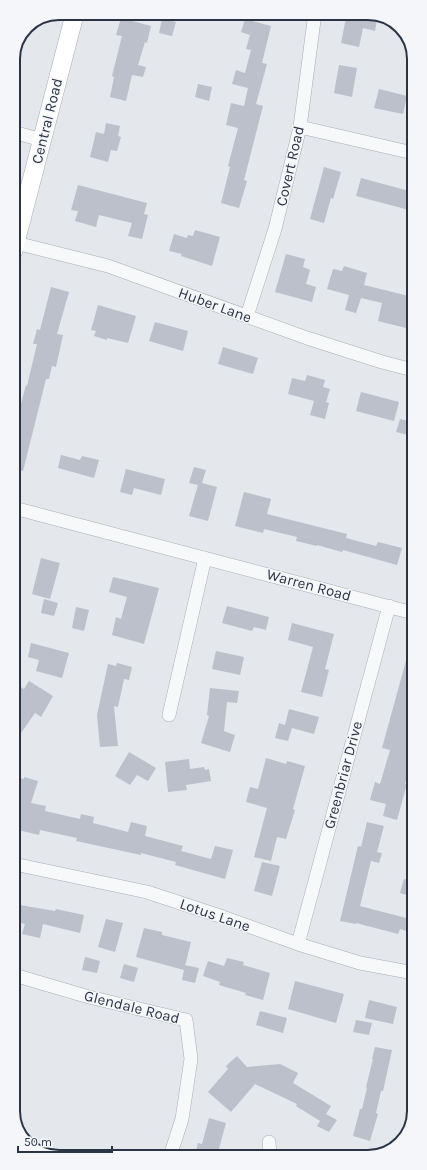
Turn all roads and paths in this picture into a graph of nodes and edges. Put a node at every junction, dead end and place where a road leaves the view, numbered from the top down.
1 (73, 20) edge
2 (315, 20) edge
3 (300, 127) junction
4 (20, 134) edge
5 (42, 140) junction
6 (407, 152) edge
7 (20, 228) edge
8 (20, 249) edge
9 (247, 316) junction
10 (407, 368) edge
11 (20, 510) edge
12 (205, 558) junction
13 (389, 606) junction
14 (407, 611) edge
15 (169, 714) dead end
16 (20, 865) edge
17 (298, 944) junction
18 (407, 972) edge
19 (20, 977) edge
20 (269, 1142) dead end
21 (172, 1150) edge
22 (270, 1150) edge

1 - 5 main road, Central Road
2 - 3 street, Covert Road
3 - 6 street
3 - 9 street, Covert Road
4 - 5 street
5 - 7 main road, Central Road
8 - 9 street, Huber Lane
9 - 10 street, Huber Lane
11 - 12 street, Warren Road
12 - 13 street, Warren Road
12 - 15 street
13 - 14 street, Warren Road
13 - 17 street, Greenbriar Drive
16 - 17 street, Lotus Lane
17 - 18 street, Lotus Lane
19 - 21 street, Glendale Road
20 - 22 street

